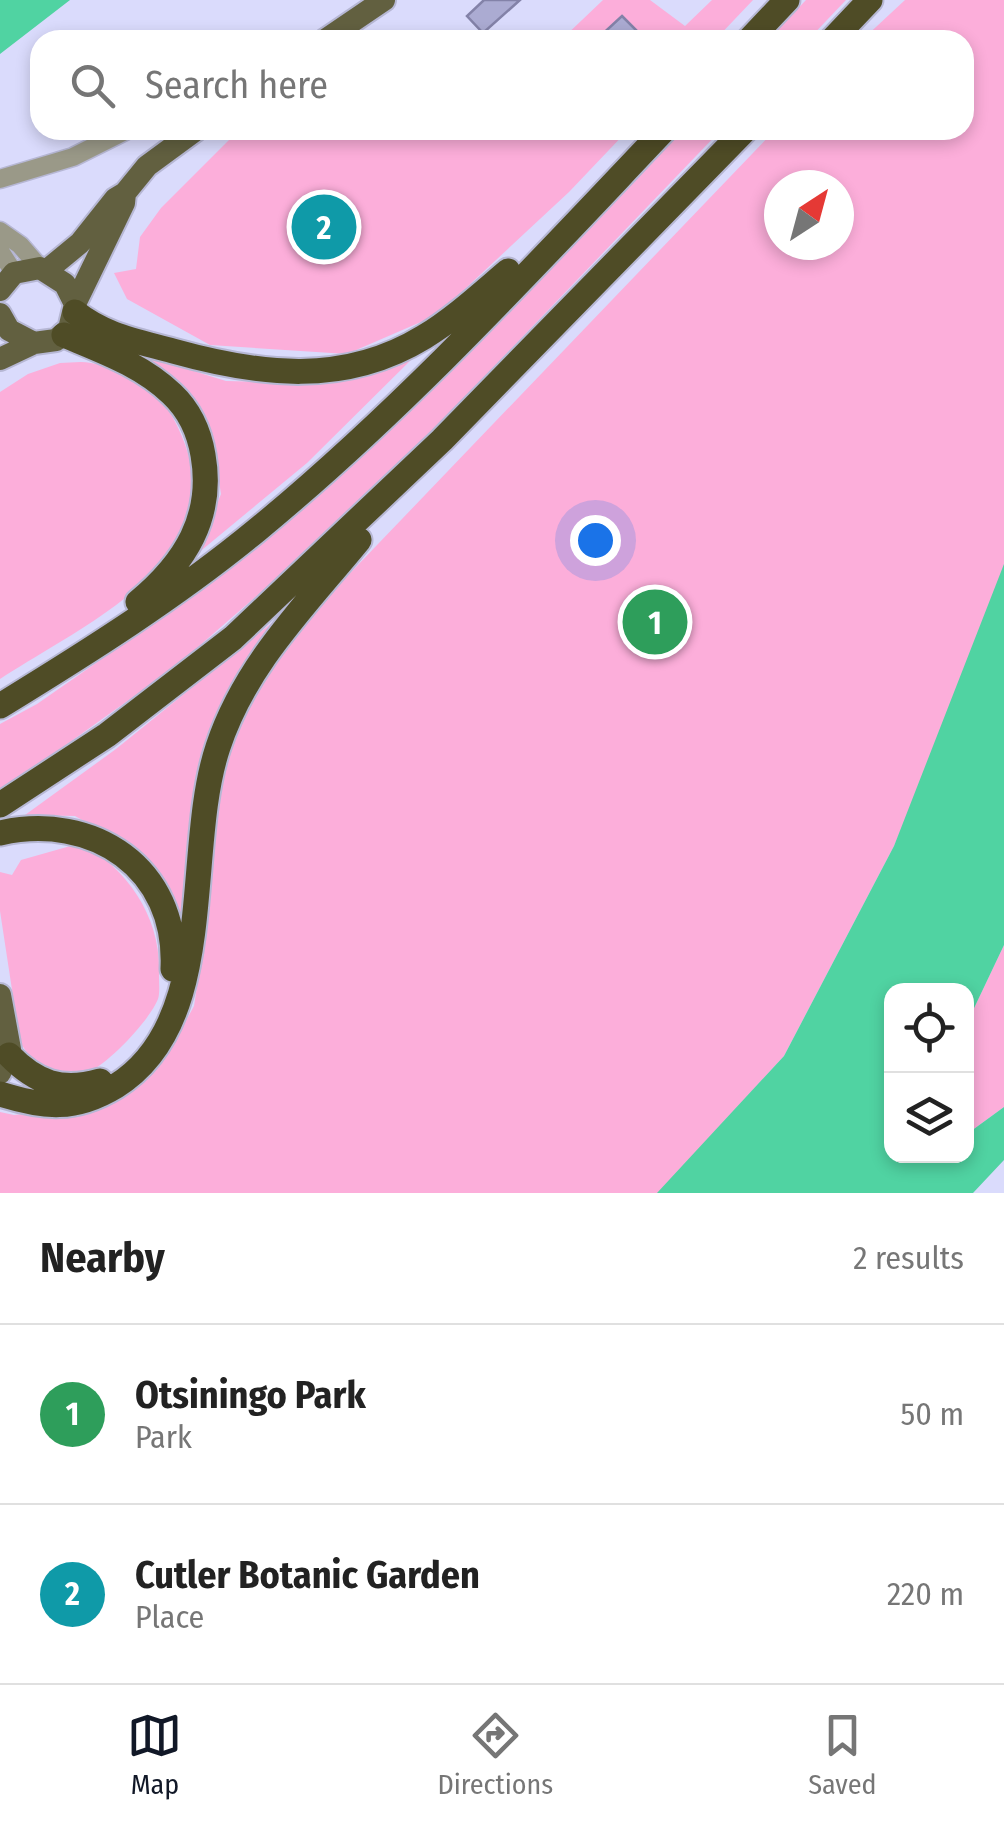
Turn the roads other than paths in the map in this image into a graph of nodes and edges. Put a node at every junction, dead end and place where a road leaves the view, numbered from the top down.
1 (384, 0) edge
2 (787, 0) edge
3 (870, 0) edge
4 (340, 30) edge
5 (758, 30) edge
6 (842, 30) edge
7 (107, 140) edge
8 (182, 140) edge
9 (654, 140) edge
10 (735, 140) edge
11 (636, 159) junction
12 (0, 178) edge
13 (125, 193) junction
14 (0, 230) edge
15 (0, 250) edge
16 (43, 269) junction
17 (7, 282) edge
18 (75, 308) junction
19 (0, 314) edge
20 (64, 336) junction
21 (34, 342) junction
22 (0, 359) edge
23 (442, 440) junction
24 (72, 661) junction
25 (0, 706) edge
26 (0, 804) edge
27 (0, 833) edge
28 (0, 995) edge
29 (2, 1025) edge
30 (5, 1064) edge
31 (0, 1094) edge

1 - 4 main road
2 - 5 highway
3 - 6 highway
7 - 12 street
8 - 13 main road
9 - 11 highway
10 - 23 highway
11 - 18 highway
11 - 24 highway
13 - 16 main road
13 - 18 main road
14 - 16 street
15 - 17 street
16 - 17 main road
16 - 18 main road
18 - 20 main road
19 - 21 main road
20 - 21 main road
20 - 24 highway
21 - 22 main road
23 - 26 highway
23 - 31 highway
24 - 25 highway
27 - 30 highway
28 - 29 main road
29 - 30 main road

